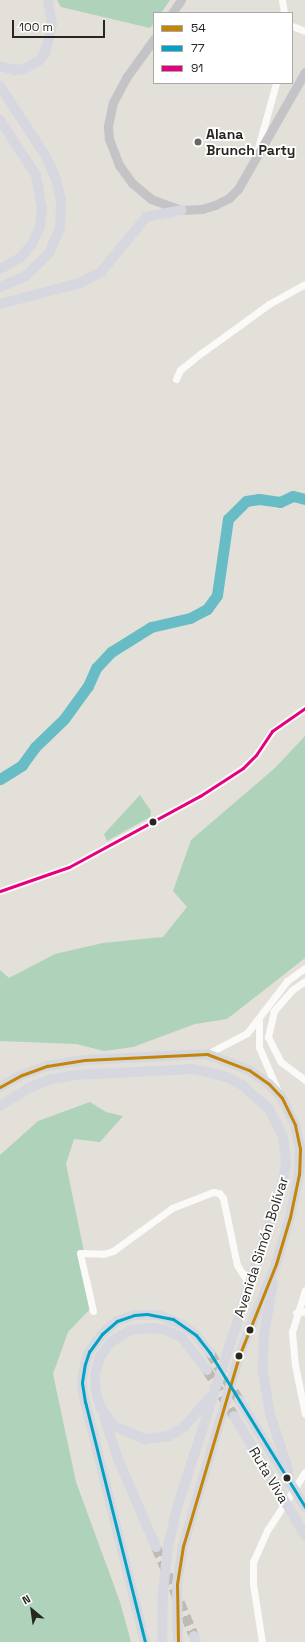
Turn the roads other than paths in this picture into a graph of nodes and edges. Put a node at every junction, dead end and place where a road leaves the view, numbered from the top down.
1 (48, 0) edge
2 (181, 0) edge
3 (282, 0) edge
4 (173, 12) edge
5 (284, 12) edge
6 (293, 26) edge
7 (305, 31) edge
8 (153, 40) edge
9 (0, 66) edge
10 (305, 72) edge
11 (305, 80) edge
12 (276, 84) edge
13 (0, 86) edge
14 (295, 89) junction
15 (0, 120) edge
16 (254, 163) junction
17 (181, 210) junction
18 (0, 270) edge
19 (305, 284) edge
20 (0, 287) edge
21 (0, 304) edge
22 (176, 379) dead end
23 (305, 708) edge
24 (0, 891) edge
25 (305, 968) edge
26 (305, 981) edge
27 (271, 1009) junction
28 (259, 1020) junction
29 (207, 1054) junction
30 (305, 1080) edge
31 (0, 1087) edge
32 (282, 1098) junction
33 (0, 1106) edge
34 (276, 1264) junction
35 (250, 1285) junction
36 (305, 1290) edge
37 (93, 1311) dead end
38 (305, 1311) edge
39 (296, 1313) junction
40 (210, 1353) tunnel mouth
41 (207, 1370) tunnel mouth
42 (297, 1380) junction
43 (216, 1391) junction
44 (305, 1396) edge
45 (239, 1400) tunnel mouth
46 (101, 1408) junction
47 (305, 1414) edge
48 (234, 1416) tunnel mouth
49 (305, 1472) edge
50 (289, 1482) junction
51 (305, 1507) edge
52 (305, 1535) edge
53 (156, 1547) tunnel mouth
54 (145, 1642) edge
55 (162, 1642) edge
56 (178, 1642) edge
57 (262, 1642) edge

1 - 9 highway
2 - 4 main road
3 - 5 street
6 - 7 street
8 - 17 main road
10 - 14 main road
11 - 14 street
12 - 16 street
13 - 20 highway
14 - 16 main road
15 - 18 highway
16 - 17 main road
17 - 21 highway
19 - 22 street
23 - 24 street
25 - 27 street
26 - 27 street
27 - 28 street
27 - 30 street
28 - 29 street
28 - 32 street
29 - 31 highway, Avenida Simón Bolívar
29 - 32 highway, Avenida Simón Bolívar
32 - 34 highway, Avenida Simón Bolívar
33 - 35 highway, Avenida Simón Bolívar
34 - 50 highway
34 - 56 highway, Avenida Simón Bolívar
35 - 37 street
35 - 43 highway, Avenida Simón Bolívar
36 - 39 street
38 - 39 street
39 - 42 street
40 - 54 highway
41 - 46 highway
42 - 44 street
42 - 47 street
43 - 46 highway
43 - 55 highway, Avenida Simón Bolívar
45 - 50 highway, Ruta Viva
46 - 53 highway
48 - 52 highway, Ruta Viva
49 - 57 street
50 - 51 highway, Ruta Viva

